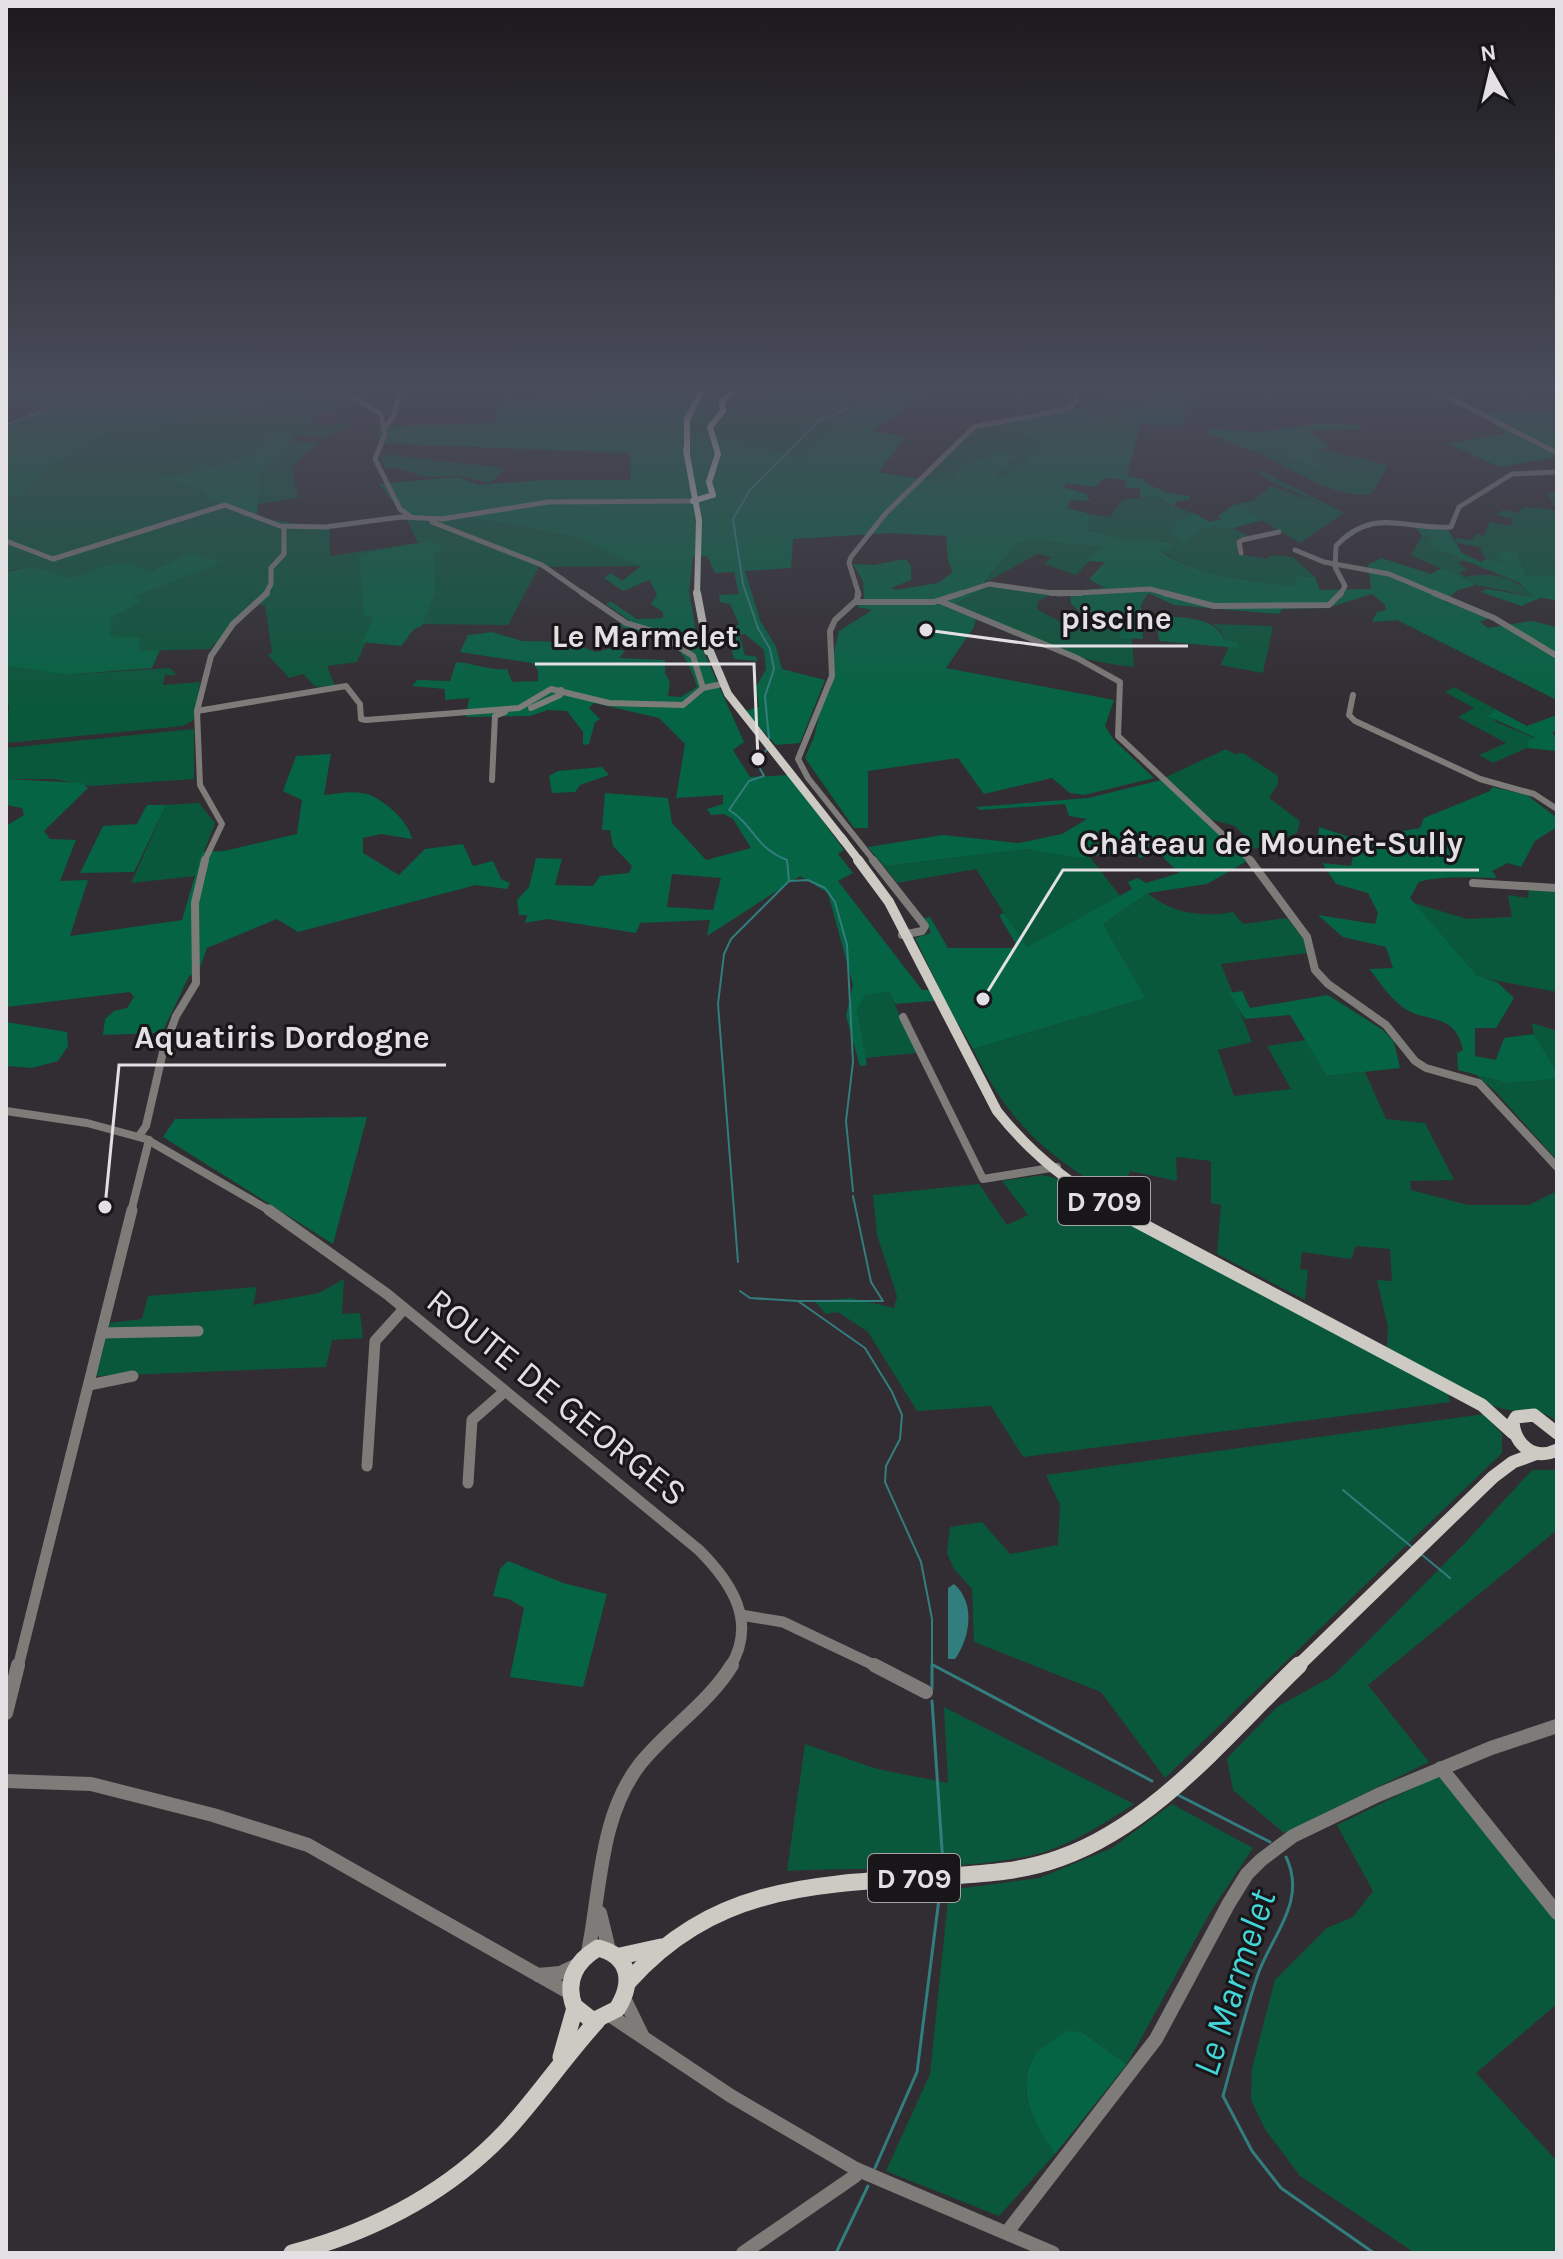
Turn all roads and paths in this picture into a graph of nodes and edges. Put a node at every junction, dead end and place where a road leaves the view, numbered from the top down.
1 (393, 494) edge
2 (693, 494) edge
3 (713, 494) edge
4 (905, 494) edge
5 (1479, 494) edge
6 (694, 501) junction
7 (411, 517) junction
8 (419, 518) junction
9 (284, 527) junction
10 (1279, 532) dead end
11 (6, 541) edge
12 (1295, 550) dead end
13 (1241, 553) dead end
14 (1334, 565) junction
15 (940, 601) junction
16 (857, 602) junction
17 (1557, 656) edge
18 (721, 684) junction
19 (703, 688) junction
20 (561, 690) junction
21 (1353, 695) dead end
22 (197, 711) junction
23 (492, 780) dead end
24 (1557, 809) edge
25 (1473, 883) dead end
26 (1557, 888) edge
27 (904, 935) junction
28 (903, 1017) dead end
29 (6, 1111) edge
30 (144, 1138) junction
31 (1557, 1167) edge
32 (1055, 1169) junction
33 (403, 1310) junction
34 (198, 1331) dead end
35 (102, 1333) junction
36 (133, 1376) dead end
37 (89, 1385) junction
38 (504, 1392) junction
39 (1482, 1405) junction
40 (1519, 1416) junction
41 (1557, 1433) edge
42 (1515, 1436) junction
43 (1550, 1453) edge
44 (367, 1466) dead end
45 (1493, 1477) junction
46 (468, 1483) dead end
47 (741, 1615) junction
48 (926, 1692) dead end
49 (6, 1713) edge
50 (1555, 1731) edge
51 (1441, 1768) junction
52 (6, 1781) edge
53 (599, 1909) junction
54 (1557, 1913) edge
55 (661, 1947) junction
56 (615, 1953) junction
57 (582, 1958) junction
58 (538, 1975) junction
59 (627, 1991) junction
60 (572, 2001) junction
61 (604, 2019) junction
62 (642, 2035) junction
63 (561, 2058) junction
64 (856, 2169) junction
65 (1008, 2231) junction
66 (292, 2253) edge
67 (743, 2253) edge
68 (1053, 2253) edge

1 - 7 street
2 - 6 main road, D 709
3 - 6 main road
4 - 16 street
5 - 14 street
6 - 8 street
6 - 18 main road, D 709
7 - 8 street
7 - 9 street
8 - 19 street
9 - 11 street
9 - 22 street
10 - 13 street
12 - 14 street
14 - 15 street
14 - 17 street
15 - 16 street
15 - 31 street
16 - 27 street
18 - 19 street
18 - 27 main road, D 709
19 - 20 street
20 - 22 street
20 - 23 street
21 - 24 street
22 - 30 street
25 - 26 street
27 - 32 main road, D 709
28 - 32 street
29 - 30 street, ROUTE DE GEORGES
30 - 33 street, ROUTE DE GEORGES
30 - 35 street
32 - 39 main road, D 709
33 - 38 street, ROUTE DE GEORGES
33 - 44 street
34 - 35 street
35 - 37 street
36 - 37 street
37 - 49 street
38 - 46 street
38 - 47 street, ROUTE DE GEORGES
39 - 40 main road, D 709
39 - 42 main road, D 709
40 - 41 main road
40 - 42 main road
42 - 43 main road
42 - 45 main road, D 709
43 - 45 main road, D 709
45 - 55 main road, D 709
47 - 48 street
47 - 53 street
50 - 51 street
51 - 54 street
51 - 65 street
52 - 58 street
53 - 56 street
53 - 57 street
55 - 56 main road, D 709
55 - 59 main road, D 709
56 - 57 main road
56 - 59 main road
57 - 58 street
57 - 60 main road
58 - 60 street
59 - 61 main road
59 - 62 street
60 - 61 main road
60 - 63 main road
61 - 62 street
61 - 63 main road
62 - 64 street
63 - 66 main road
64 - 65 street
64 - 67 street
65 - 68 street

